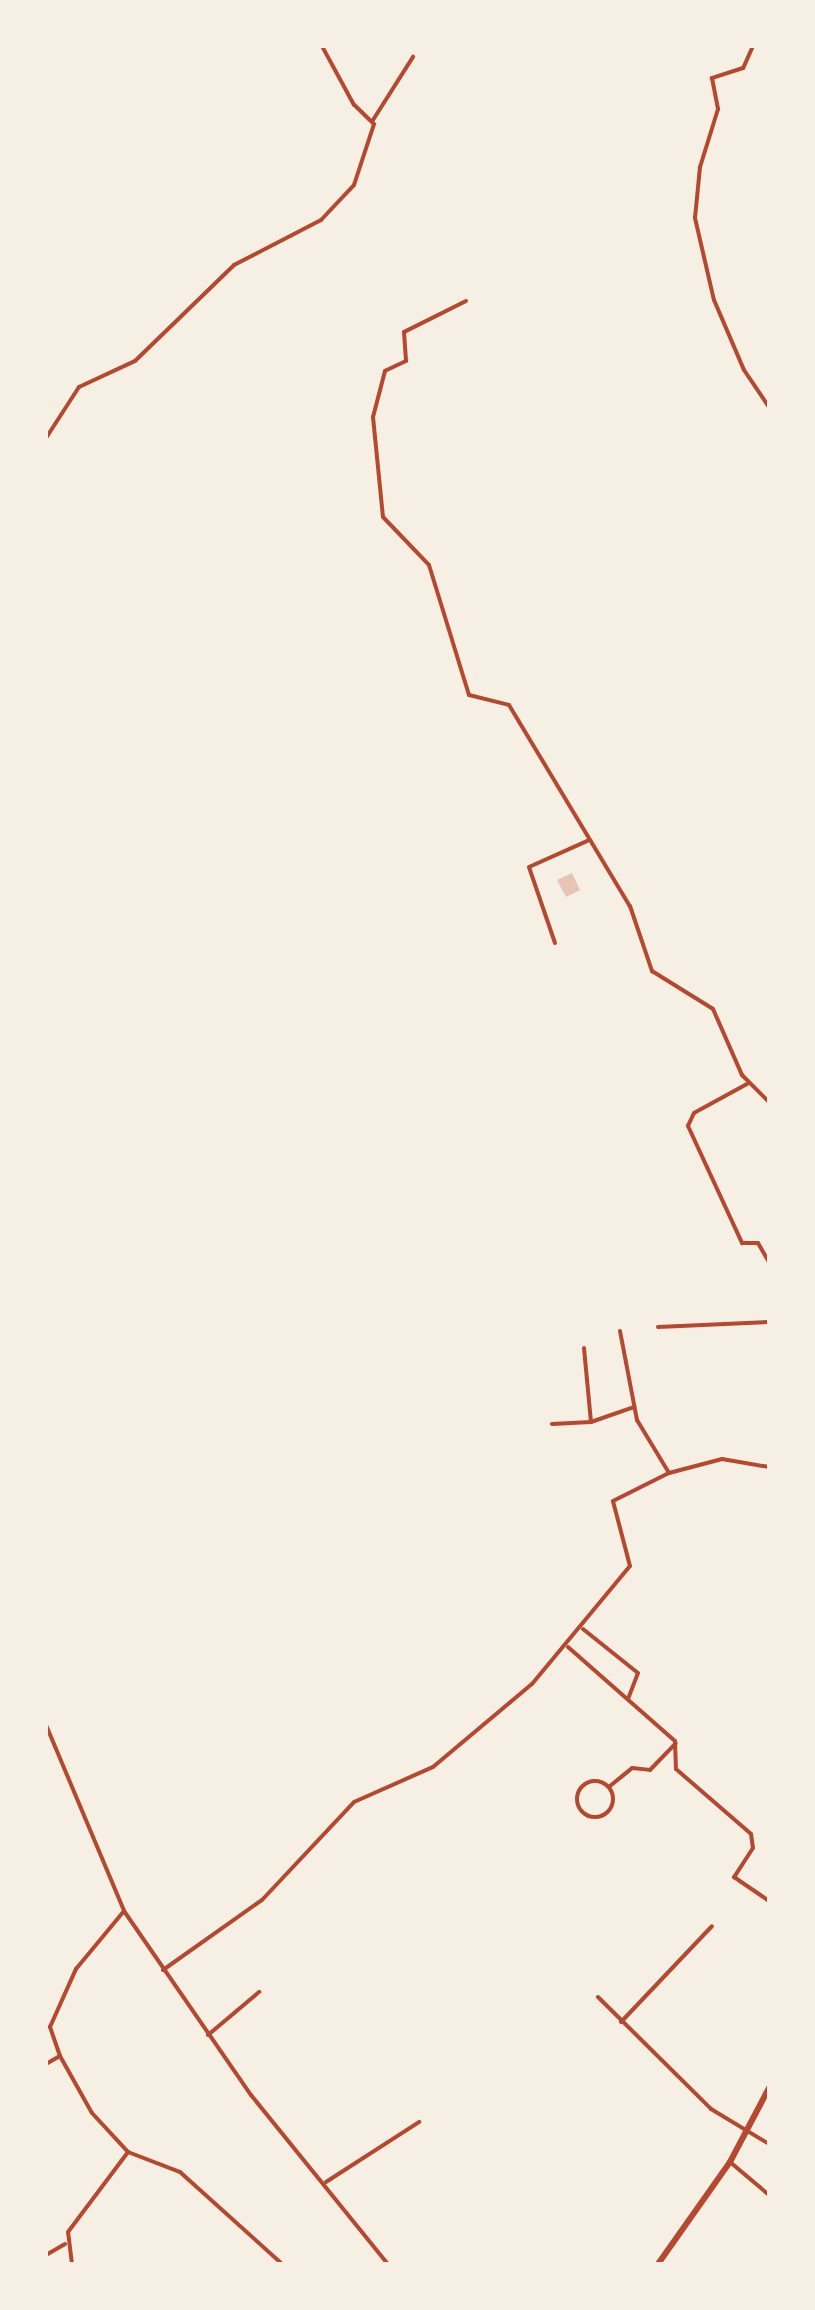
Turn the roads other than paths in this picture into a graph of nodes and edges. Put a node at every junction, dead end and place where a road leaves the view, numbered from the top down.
1 (322, 46) edge
2 (753, 46) edge
3 (413, 57) dead end
4 (373, 120) junction
5 (466, 301) dead end
6 (769, 407) edge
7 (46, 438) edge
8 (587, 841) junction
9 (555, 943) dead end
10 (748, 1083) junction
11 (769, 1102) edge
12 (769, 1262) edge
13 (769, 1322) edge
14 (658, 1327) dead end
15 (620, 1331) dead end
16 (584, 1348) dead end
17 (634, 1407) junction
18 (591, 1422) junction
19 (552, 1424) dead end
20 (769, 1467) edge
21 (669, 1473) junction
22 (583, 1629) junction
23 (568, 1647) junction
24 (628, 1699) junction
25 (46, 1725) edge
26 (676, 1743) junction
27 (609, 1787) junction
28 (769, 1901) edge
29 (124, 1911) junction
30 (712, 1926) dead end
31 (163, 1970) junction
32 (259, 1992) dead end
33 (598, 1997) dead end
34 (621, 2022) junction
35 (208, 2035) junction
36 (60, 2056) junction
37 (46, 2064) edge
38 (769, 2088) edge
39 (419, 2122) dead end
40 (749, 2130) junction
41 (769, 2144) edge
42 (128, 2152) junction
43 (730, 2162) junction
44 (326, 2182) junction
45 (769, 2195) edge
46 (65, 2244) junction
47 (46, 2255) edge
48 (72, 2264) edge
49 (282, 2264) edge
50 (386, 2264) edge
51 (658, 2264) edge

1 - 4 street
2 - 6 street
3 - 4 street
4 - 7 street
5 - 8 street
8 - 9 street
8 - 10 street
10 - 11 street
10 - 12 street
13 - 14 street
15 - 17 street
16 - 18 street
17 - 18 street
17 - 21 street
18 - 19 street
20 - 21 street
21 - 22 street
22 - 23 street
22 - 24 street
23 - 24 street
23 - 31 street
24 - 26 street
25 - 29 street
26 - 27 street
26 - 28 street
27 - 27 street
29 - 31 street
29 - 36 street
30 - 34 street
31 - 35 street
32 - 35 street
33 - 34 street
34 - 40 street
35 - 44 street
36 - 37 street
36 - 42 street
38 - 40 highway
39 - 44 street
40 - 41 street
40 - 43 highway
42 - 46 street
42 - 49 street
43 - 45 street
43 - 51 highway
44 - 50 street
46 - 47 street
46 - 48 street

